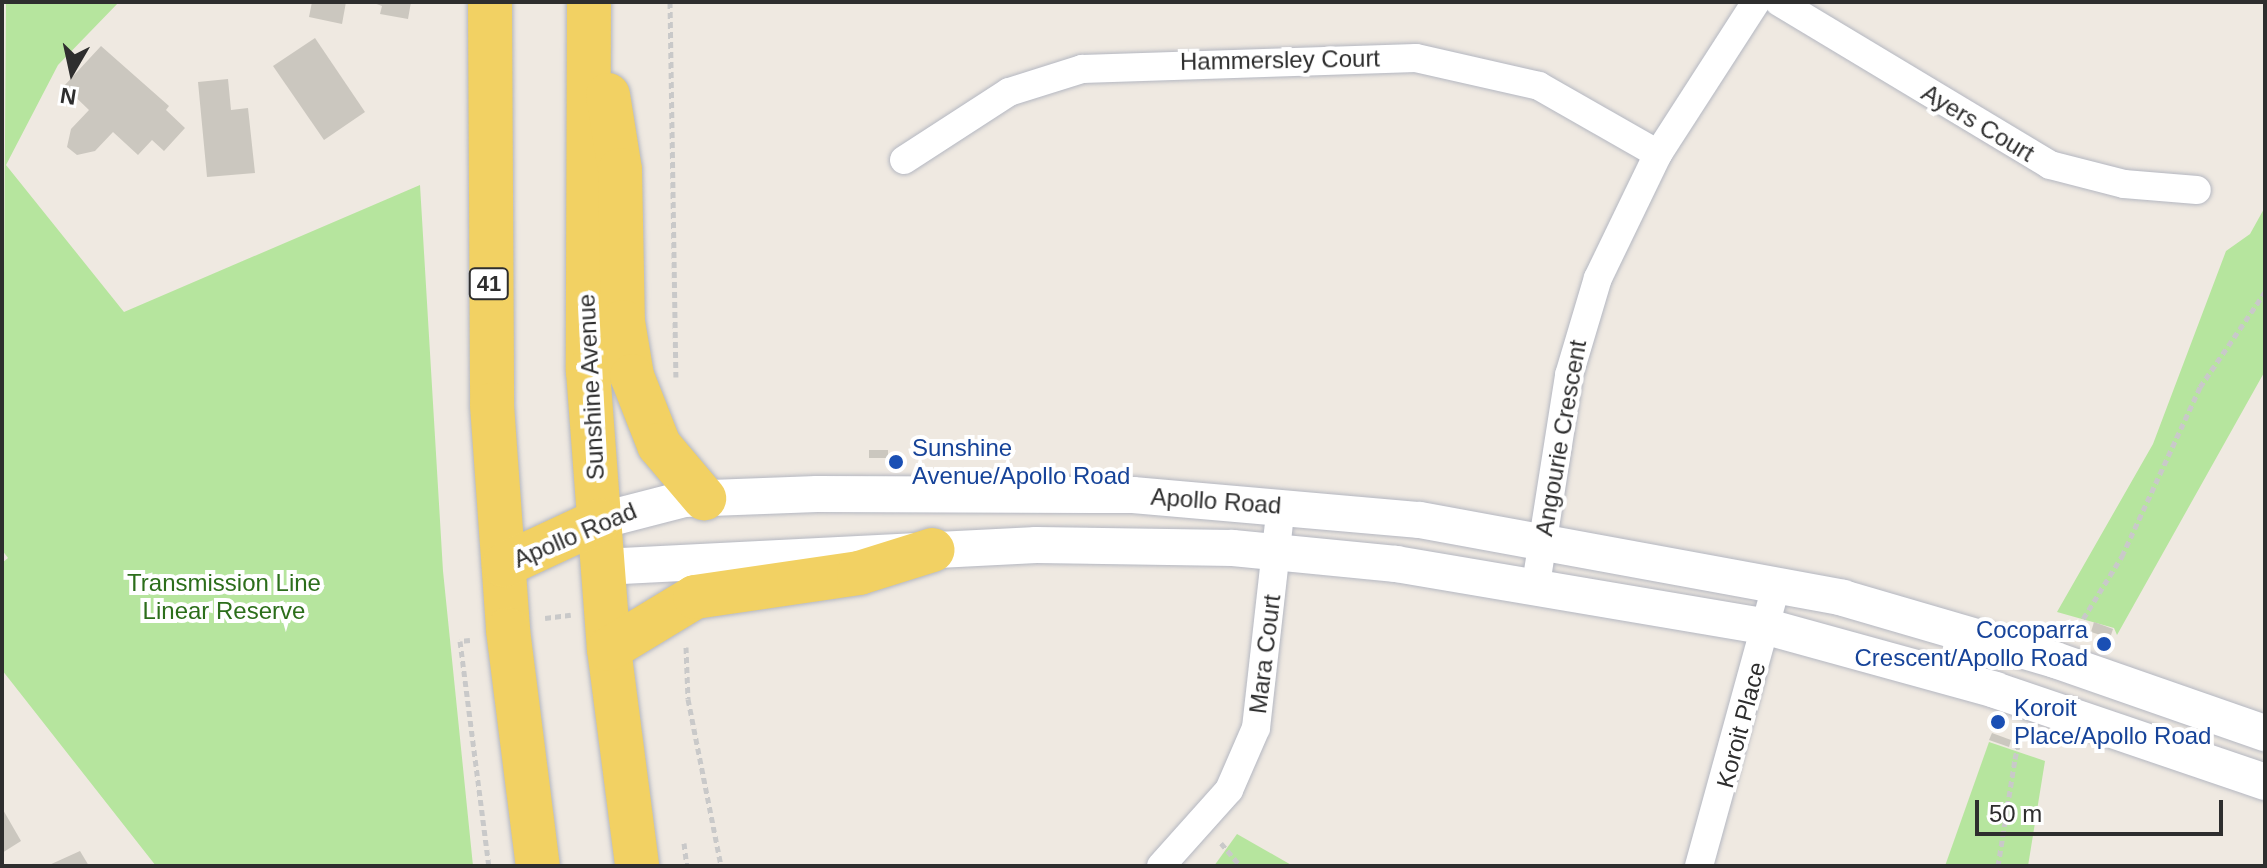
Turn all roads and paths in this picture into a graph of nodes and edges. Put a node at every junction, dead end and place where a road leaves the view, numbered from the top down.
1 (490, 2) edge
2 (592, 2) edge
3 (670, 2) edge
4 (1756, 2) edge
5 (1779, 2) edge
6 (1658, 154) junction
7 (904, 160) dead end
8 (2197, 190) dead end
9 (2265, 292) edge
10 (678, 391) dead end
11 (704, 498) junction
12 (1281, 505) junction
13 (599, 521) junction
14 (1543, 539) junction
15 (933, 550) junction
16 (1277, 552) junction
17 (504, 565) junction
18 (602, 567) junction
19 (1777, 583) junction
20 (1536, 584) junction
21 (1767, 627) junction
22 (2078, 627) dead end
23 (485, 637) dead end
24 (609, 649) junction
25 (690, 649) dead end
26 (2040, 705) junction
27 (2265, 733) edge
28 (2265, 782) edge
29 (684, 843) dead end
30 (489, 866) edge
31 (538, 866) edge
32 (637, 866) edge
33 (687, 866) edge
34 (721, 866) edge
35 (1161, 866) edge
36 (1699, 866) edge
37 (1998, 866) edge

1 - 17 main road, 41
2 - 11 main road
2 - 13 main road, Sunshine Avenue
3 - 10 path
4 - 6 street, Angourie Crescent
5 - 8 street, Ayers Court
6 - 7 street, Hammersley Court
6 - 14 street, Angourie Crescent
9 - 22 path
11 - 12 street, Apollo Road
11 - 13 street, Apollo Road
12 - 14 street, Apollo Road
12 - 16 street, Mara Court
13 - 17 main road, Apollo Road
13 - 18 main road, Sunshine Avenue
14 - 19 street, Apollo Road
14 - 20 street, Angourie Crescent
15 - 16 street, Apollo Road
15 - 18 street, Apollo Road
15 - 24 main road
16 - 20 street, Apollo Road
16 - 35 street, Mara Court
17 - 18 main road, Apollo Road
17 - 31 main road, 41
18 - 24 main road, Sunshine Avenue
19 - 21 street, Koroit Place
19 - 27 street, Apollo Road
20 - 21 street, Apollo Road
21 - 26 street, Apollo Road
21 - 36 street, Koroit Place
23 - 30 path
24 - 32 main road, Sunshine Avenue
25 - 34 path
26 - 28 street, Apollo Road
26 - 37 path
29 - 33 path

